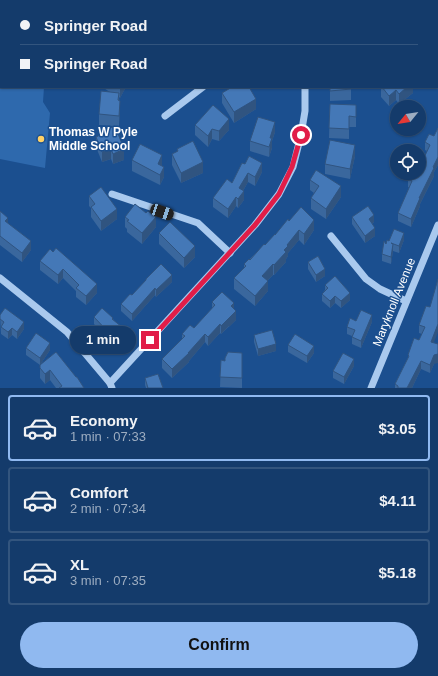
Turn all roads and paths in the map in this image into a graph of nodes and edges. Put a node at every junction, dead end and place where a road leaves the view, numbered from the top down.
1 (202, 88) edge
2 (306, 88) edge
3 (165, 116) dead end
4 (112, 194) dead end
5 (438, 225) edge
6 (331, 236) dead end
7 (230, 253) junction
8 (0, 279) edge
9 (406, 301) junction
10 (111, 386) edge
11 (371, 388) edge

1 - 3 street
2 - 7 street
4 - 7 street
5 - 9 street, Maryknoll Avenue
6 - 9 street
7 - 10 street
8 - 10 street
9 - 11 street, Maryknoll Avenue

